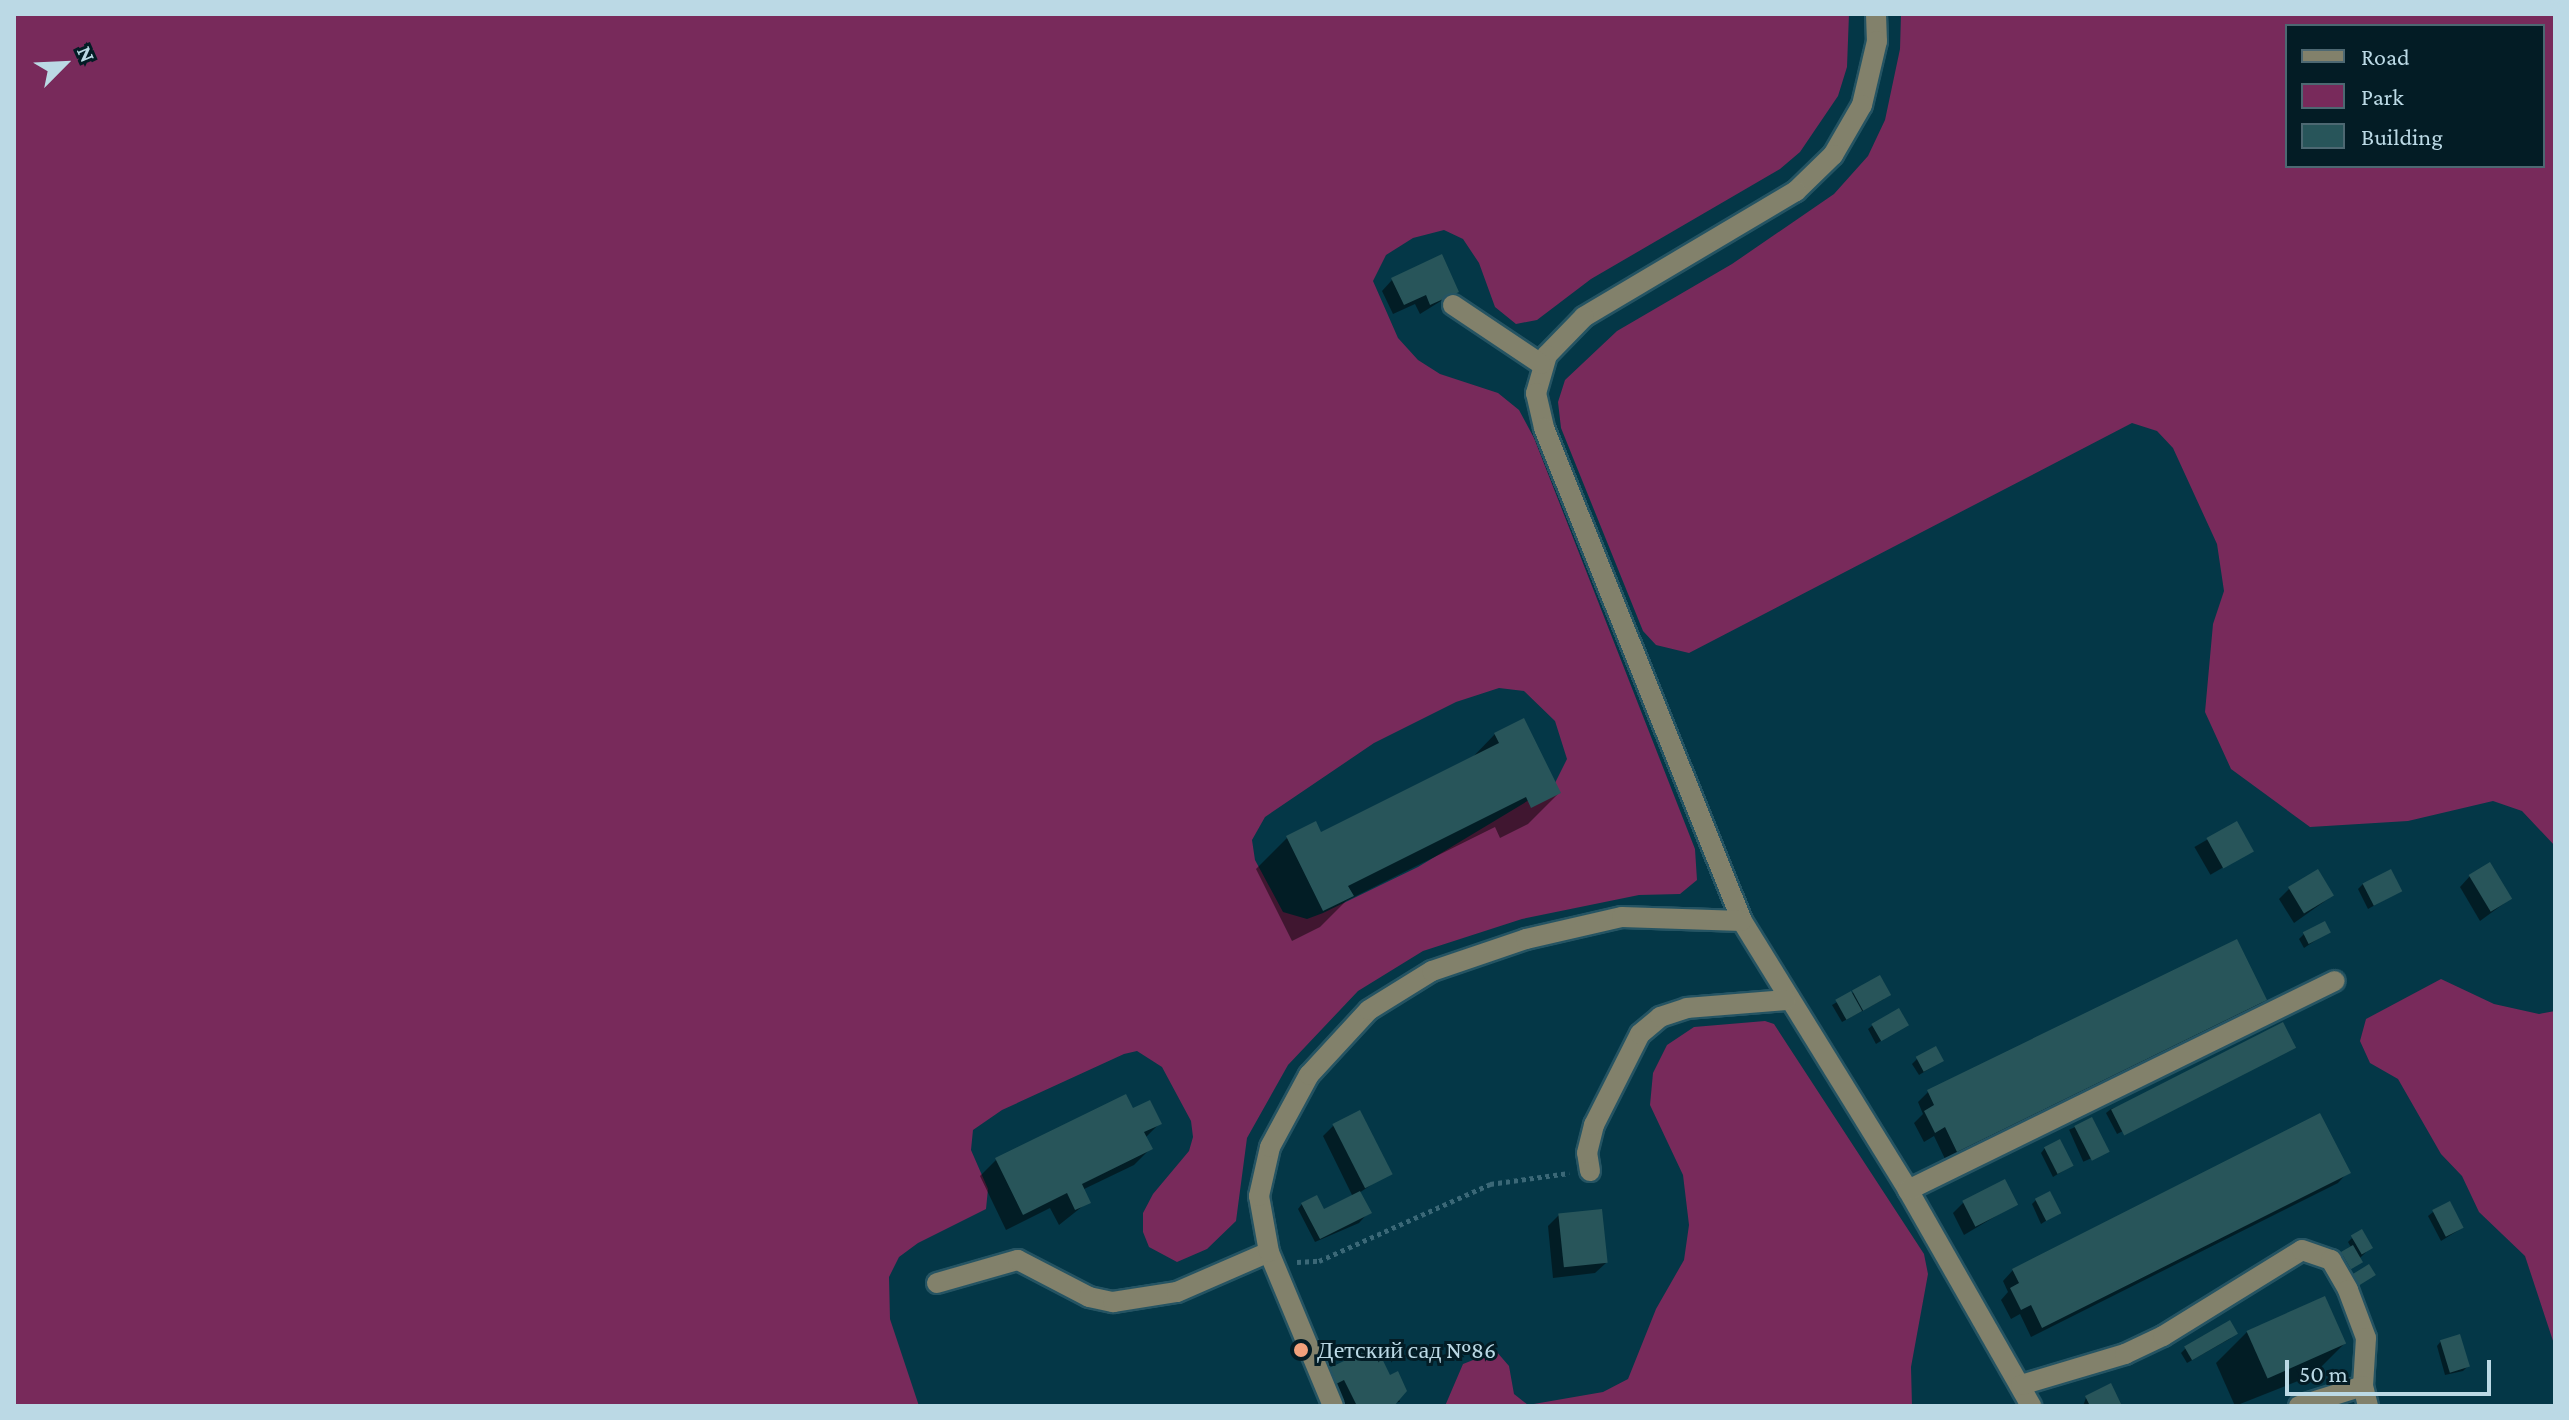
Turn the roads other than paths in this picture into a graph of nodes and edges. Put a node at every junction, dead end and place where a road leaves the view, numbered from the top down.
1 (1876, 14) edge
2 (1453, 305) dead end
3 (1541, 364) junction
4 (1742, 921) junction
5 (2334, 981) dead end
6 (1786, 1000) junction
7 (1590, 1171) road end
8 (1908, 1190) junction
9 (1269, 1252) junction
10 (937, 1283) dead end
11 (2021, 1385) junction
12 (2366, 1396) edge
13 (1333, 1406) edge
14 (2031, 1406) edge
15 (2299, 1406) edge

1 - 3 street
2 - 3 street
3 - 4 street
4 - 6 street
4 - 9 street
5 - 8 street
6 - 7 street
6 - 8 street
8 - 11 street
9 - 10 street
9 - 13 street
11 - 12 street
11 - 14 street
12 - 15 street

